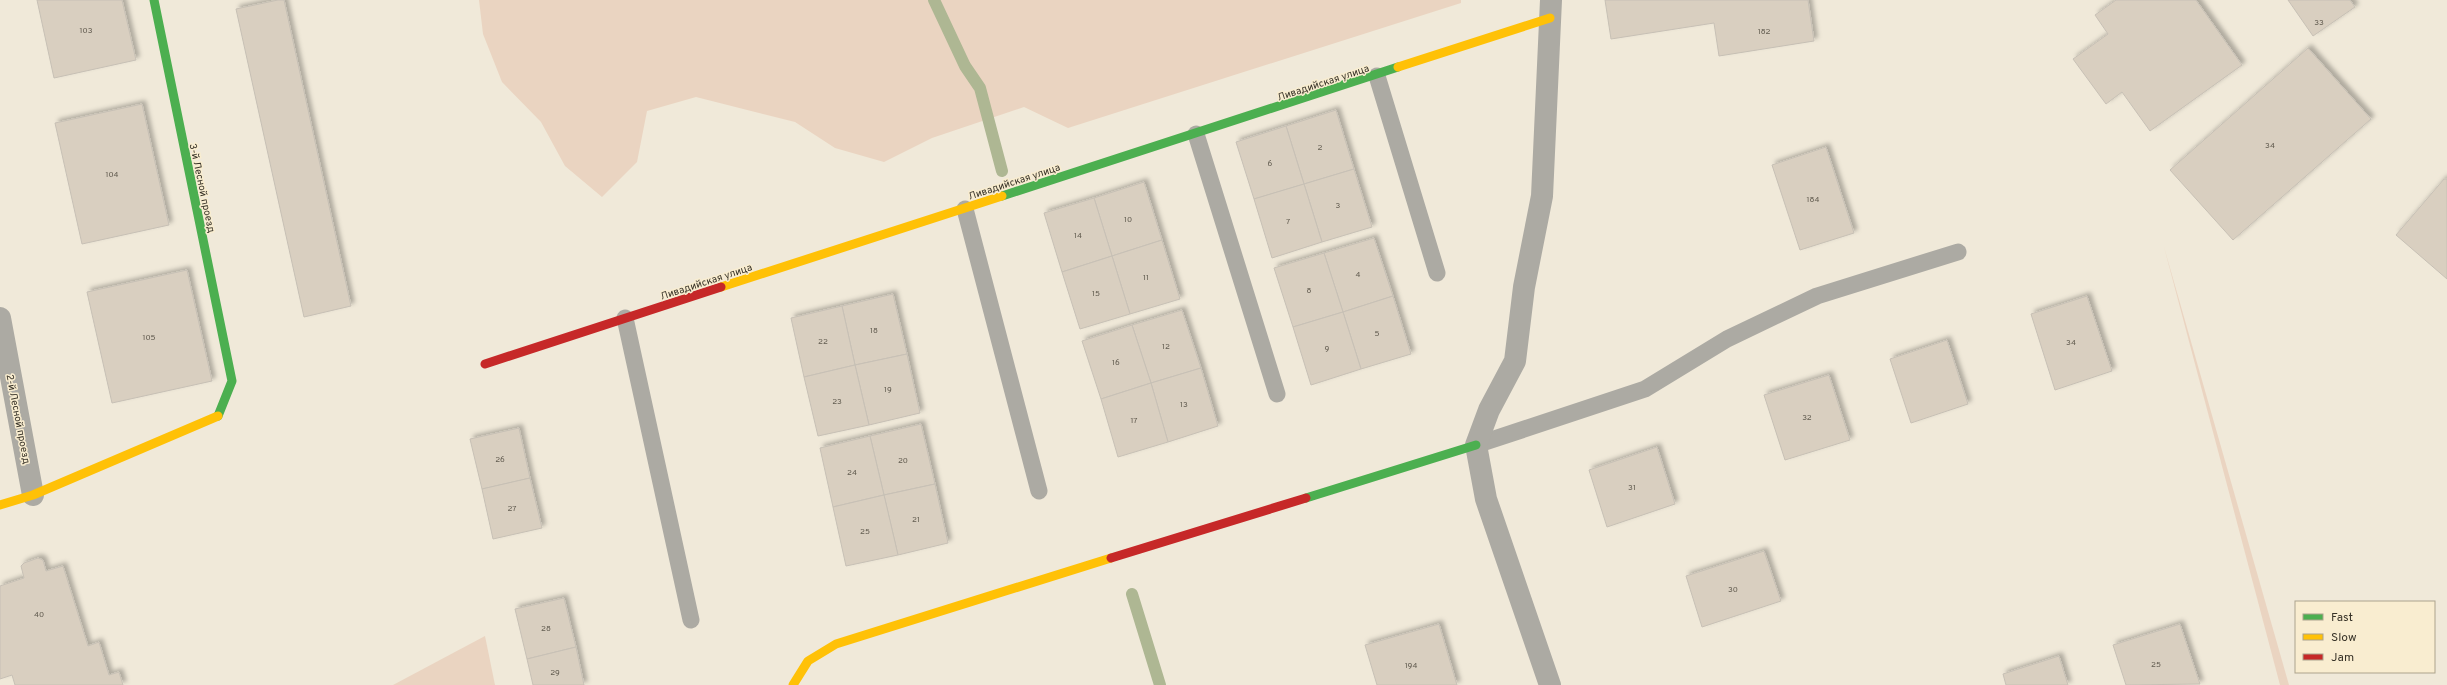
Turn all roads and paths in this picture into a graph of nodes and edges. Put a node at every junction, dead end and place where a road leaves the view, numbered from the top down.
1 (154, 0) edge
2 (1551, 9) edge
3 (1377, 76) junction
4 (1196, 134) junction
5 (966, 209) junction
6 (1958, 252) dead end
7 (1437, 273) dead end
8 (0, 318) edge
9 (625, 318) junction
10 (484, 364) dead end
11 (1277, 394) dead end
12 (1476, 445) junction
13 (1039, 492) dead end
14 (33, 495) junction
15 (0, 505) edge
16 (691, 620) dead end
17 (793, 685) edge
18 (1550, 685) edge

1 - 14 street, 3-й Лесной проезд
2 - 3 street, Ливадийская улица
2 - 12 street
3 - 4 street, Ливадийская улица
3 - 7 lane
4 - 5 street, Ливадийская улица
4 - 11 lane
5 - 9 street, Ливадийская улица
5 - 13 lane
6 - 12 lane
8 - 14 street, 2-й Лесной проезд
9 - 10 street, Ливадийская улица
9 - 16 lane
12 - 17 street
12 - 18 street
14 - 15 street

